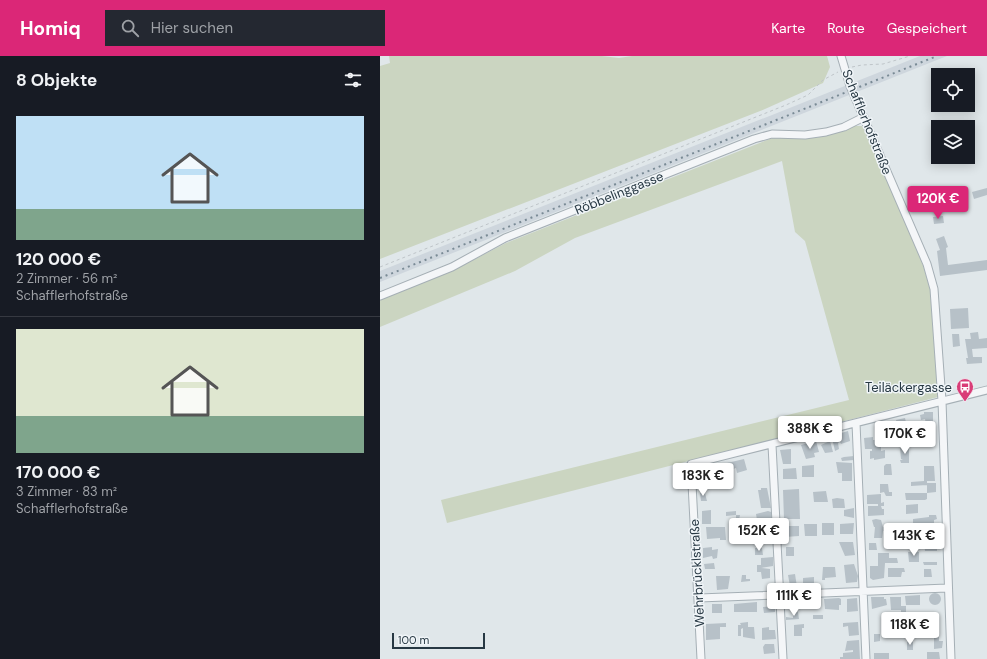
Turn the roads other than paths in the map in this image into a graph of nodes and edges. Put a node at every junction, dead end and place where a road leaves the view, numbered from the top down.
1 (841, 56) edge
2 (864, 117) junction
3 (380, 296) edge
4 (987, 390) edge
5 (942, 401) junction
6 (856, 423) junction
7 (772, 444) junction
8 (947, 588) junction
9 (863, 592) junction
10 (780, 595) junction
11 (699, 598) junction
12 (701, 659) edge
13 (783, 659) edge
14 (866, 659) edge
15 (951, 659) edge

1 - 2 street, Schafflerhofstraße
2 - 3 street, Röbbelinggasse
2 - 5 street, Schafflerhofstraße
4 - 5 street
5 - 6 street
5 - 8 street, Schafflerhofstraße
6 - 7 street
6 - 9 street
7 - 10 street
7 - 11 street, Wehrbrücklstraße
8 - 9 street
8 - 15 street, Schafflerhofstraße
9 - 10 street
9 - 14 street
10 - 11 street
10 - 13 street
11 - 12 street, Wehrbrücklstraße

